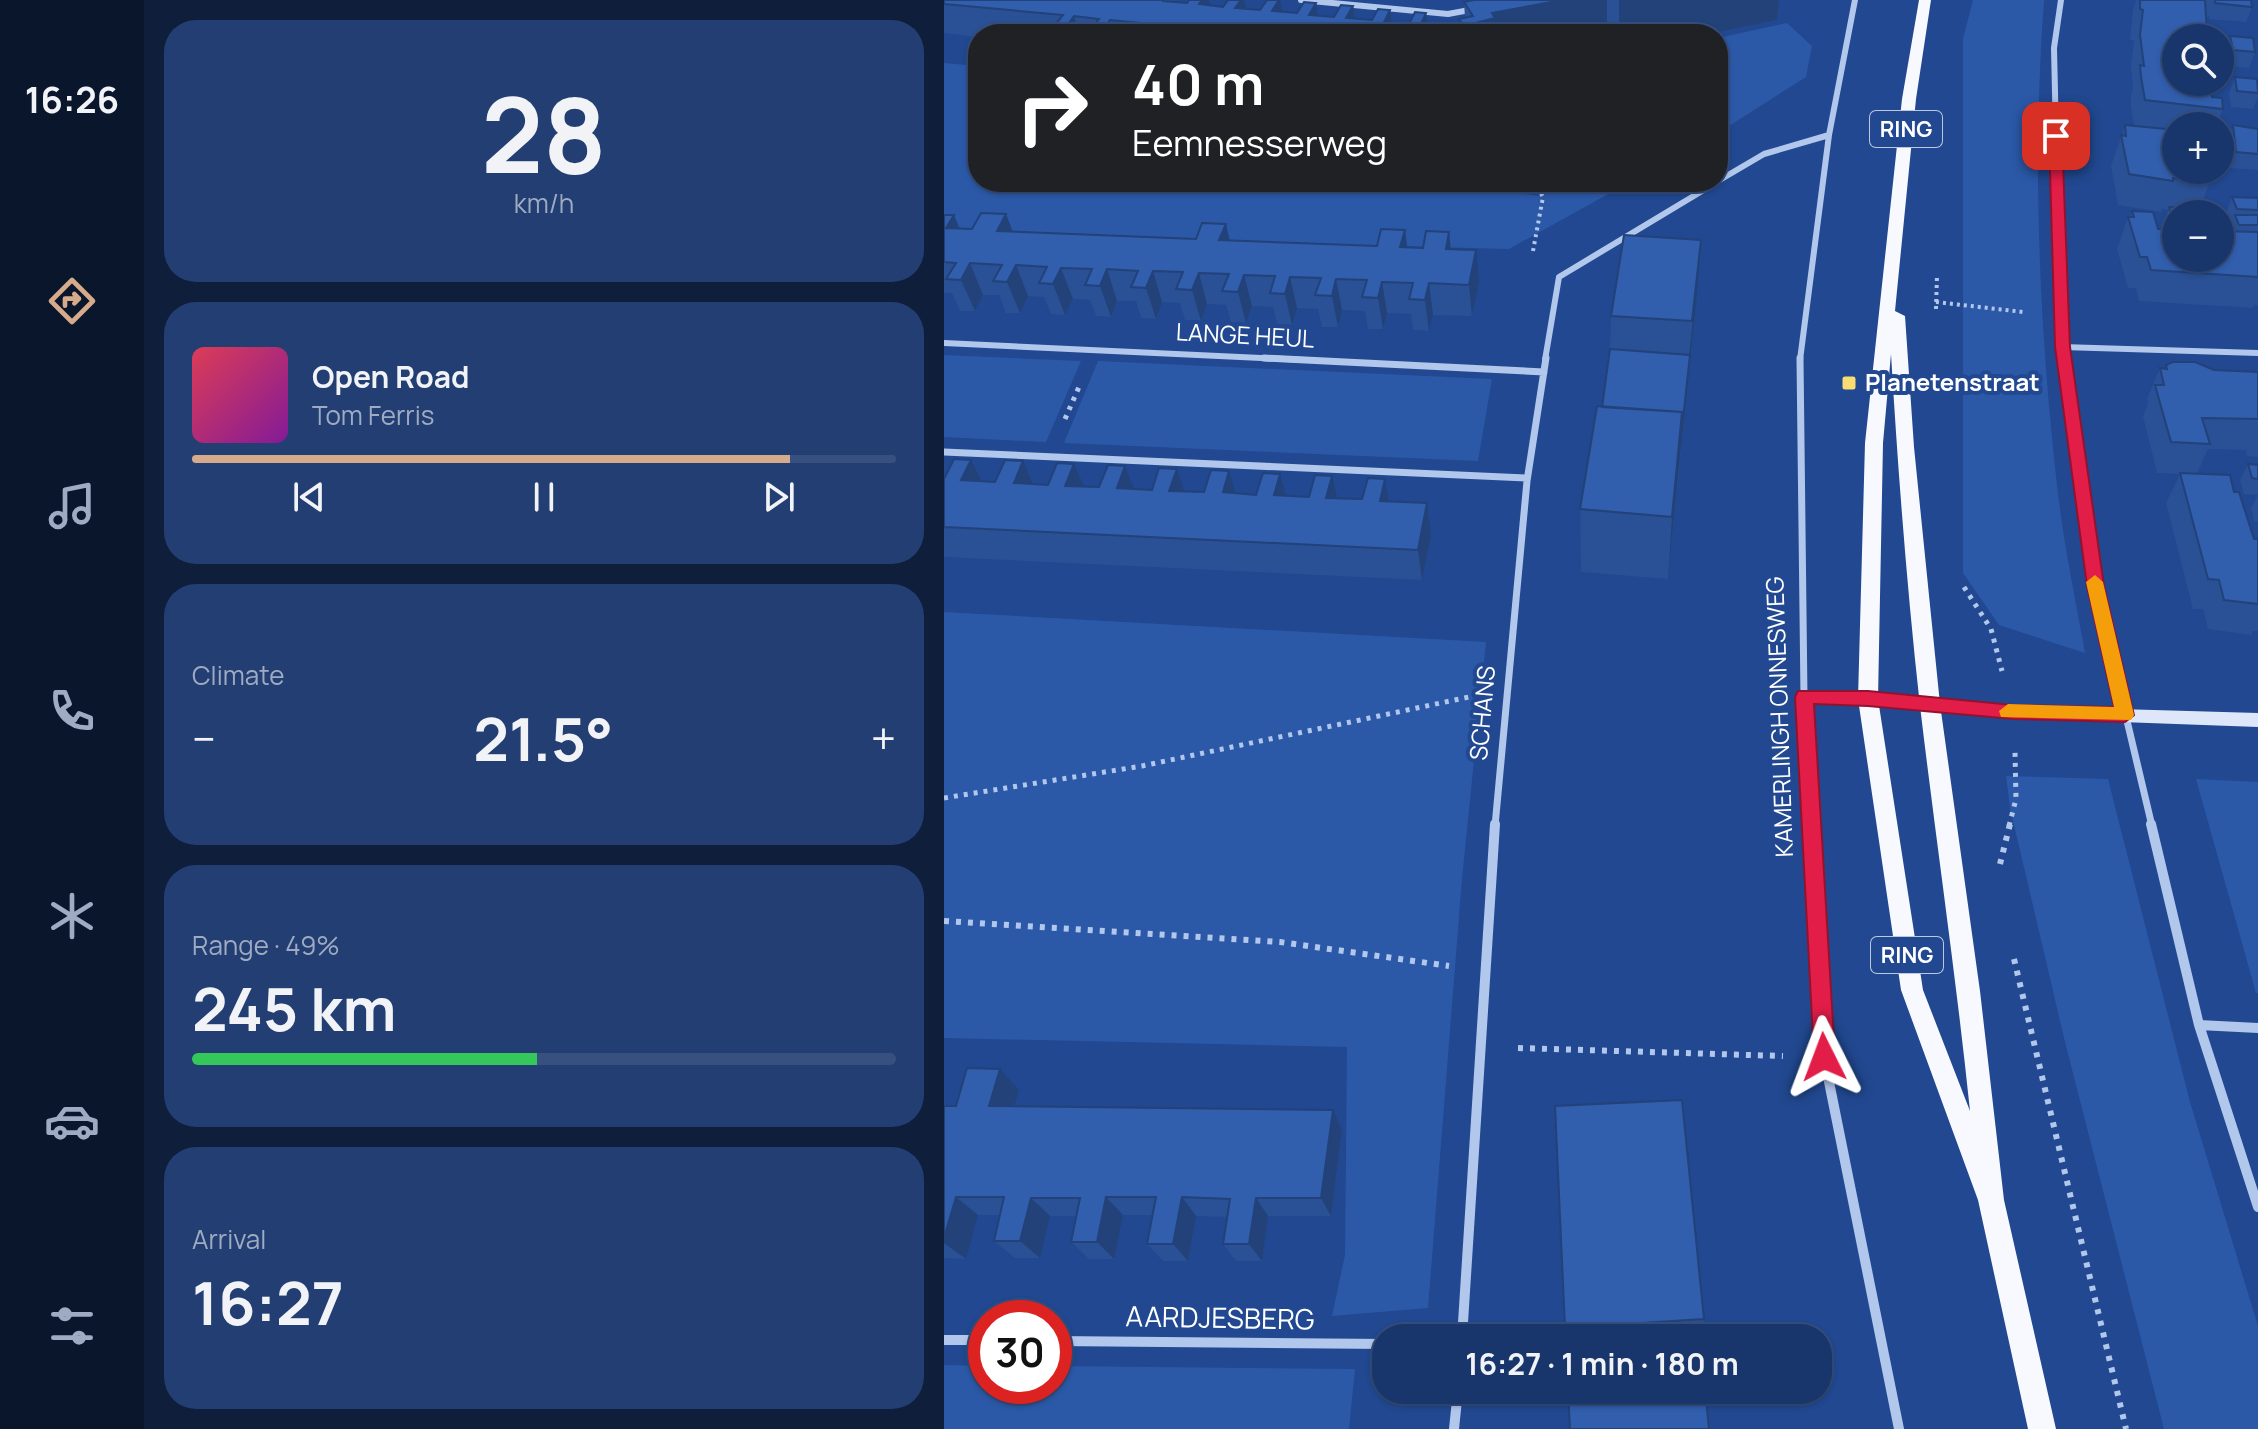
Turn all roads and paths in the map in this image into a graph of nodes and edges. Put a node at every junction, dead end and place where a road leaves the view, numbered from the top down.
1 (1301, 0) edge
2 (1855, 0) edge
3 (1925, 0) edge
4 (2061, 0) edge
5 (1370, 3) edge
6 (1477, 8) edge
7 (1829, 135) junction
8 (1728, 175) edge
9 (1540, 192) edge
10 (1700, 192) edge
11 (1893, 260) junction
12 (1559, 277) junction
13 (1936, 302) dead end
14 (2060, 316) junction
15 (944, 343) edge
16 (2062, 347) junction
17 (1096, 349) junction
18 (2258, 353) edge
19 (1544, 372) junction
20 (944, 452) edge
21 (1049, 456) junction
22 (1527, 478) junction
23 (1507, 689) junction
24 (1804, 697) junction
25 (1868, 699) junction
26 (1930, 704) junction
27 (2125, 715) junction
28 (2258, 720) edge
29 (944, 798) edge
30 (944, 921) edge
31 (1485, 971) junction
32 (2199, 1025) junction
33 (2258, 1028) edge
34 (1480, 1047) junction
35 (1824, 1057) junction
36 (1991, 1200) junction
37 (2258, 1207) edge
38 (1463, 1324) edge
39 (944, 1340) edge
40 (968, 1340) edge
41 (1072, 1341) edge
42 (1372, 1344) edge
43 (1457, 1404) edge
44 (1454, 1429) edge
45 (1899, 1429) edge
46 (2042, 1429) edge

1 - 5 street
2 - 7 street, KAMERLINGH ONNESWEG
3 - 11 main road, RING
4 - 14 street
5 - 6 street
7 - 8 street
7 - 24 street, KAMERLINGH ONNESWEG
9 - 12 path
10 - 12 street
11 - 25 main road, RING
11 - 26 main road, RING
12 - 19 street, SCHANS
13 - 14 path
14 - 16 street
15 - 17 street, LANGE HEUL
16 - 18 street
16 - 27 street
17 - 19 street, LANGE HEUL
17 - 21 path
19 - 22 street, SCHANS
20 - 21 street
21 - 22 street
22 - 23 street, SCHANS
23 - 29 path
23 - 31 street, SCHANS
24 - 25 street
24 - 35 street, KAMERLINGH ONNESWEG
25 - 26 street
25 - 36 main road, RING
26 - 27 street
26 - 36 main road, RING
27 - 28 street
27 - 32 street
30 - 31 path
31 - 34 street, SCHANS
32 - 33 street
32 - 37 street
34 - 35 path
34 - 38 street, SCHANS
35 - 45 street, KAMERLINGH ONNESWEG
36 - 46 main road, RING
39 - 40 street
41 - 42 street, AARDJESBERG
43 - 44 street

